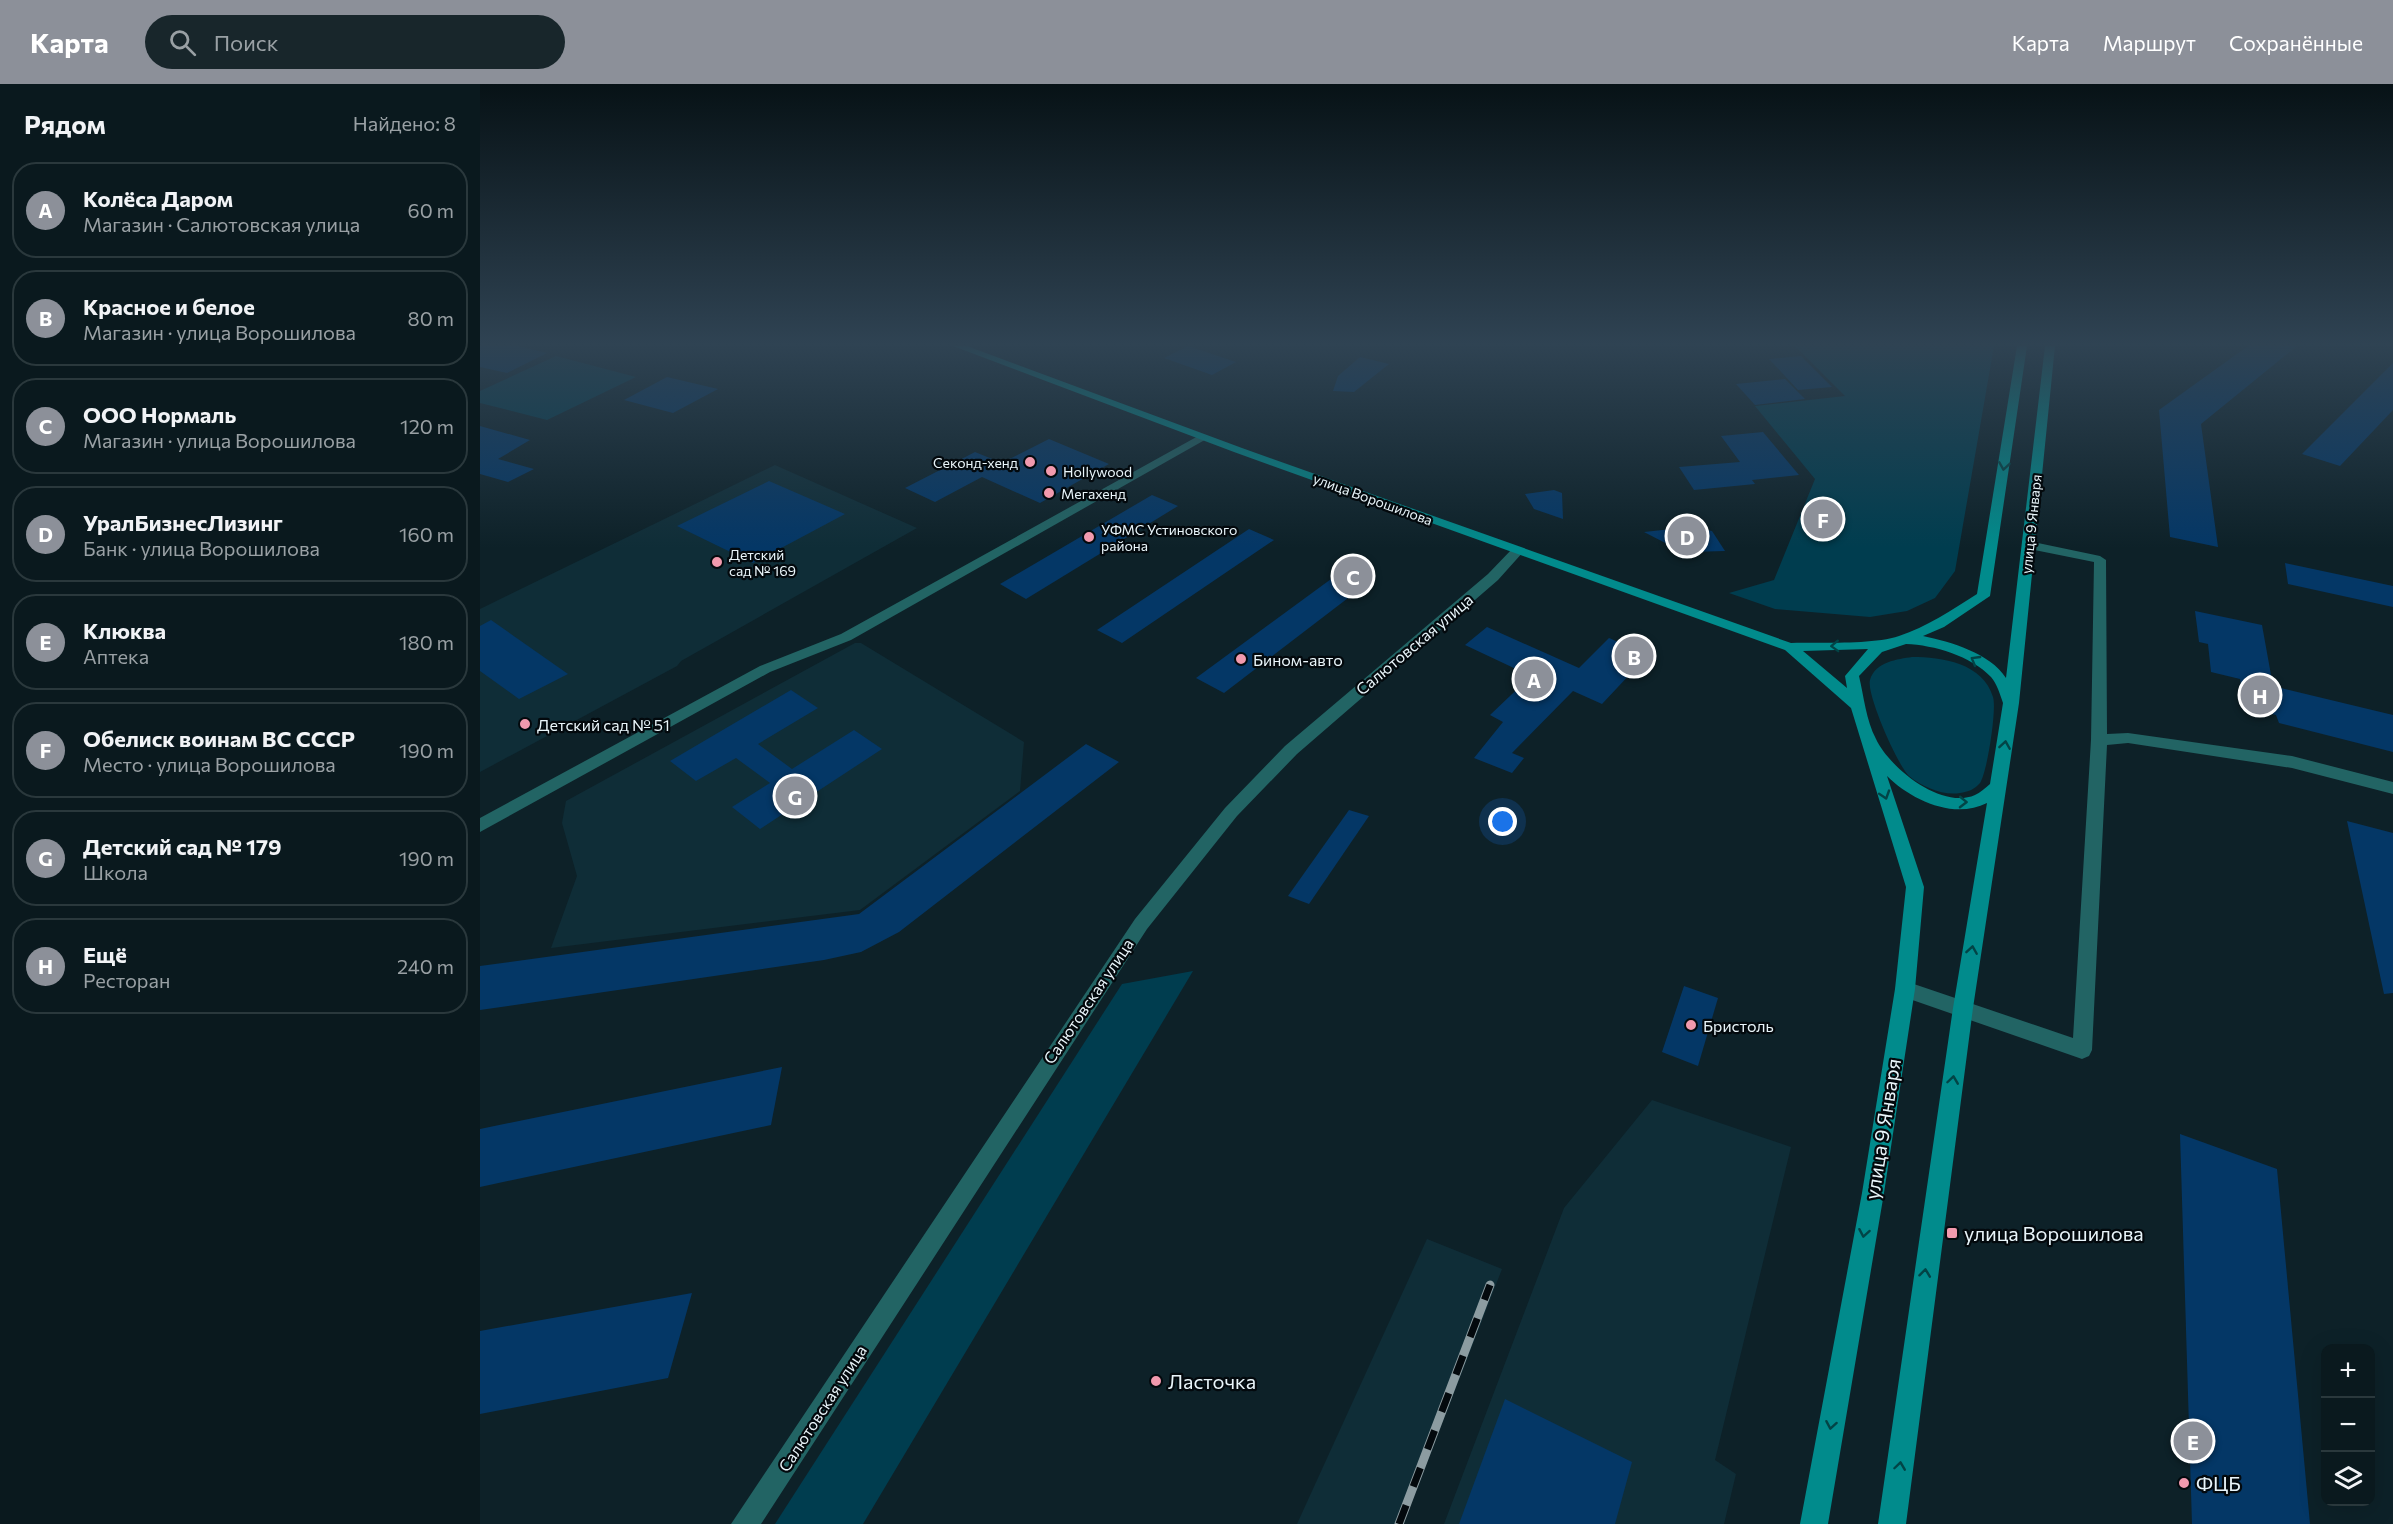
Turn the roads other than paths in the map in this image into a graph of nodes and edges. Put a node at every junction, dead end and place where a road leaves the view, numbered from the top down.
1 (1140, 413) edge
2 (2012, 413) edge
3 (2043, 413) edge
4 (1204, 437) junction
5 (2028, 545) junction
6 (1518, 551) junction
7 (1906, 638) junction
8 (1881, 644) junction
9 (1790, 647) junction
10 (2011, 703) junction
11 (1858, 706) junction
12 (1867, 739) junction
13 (2099, 740) junction
14 (1998, 788) junction
15 (2393, 788) edge
16 (480, 826) edge
17 (1905, 989) junction
18 (1963, 1008) junction
19 (746, 1524) edge
20 (1814, 1524) edge
21 (1892, 1524) edge

1 - 4 main road, улица Ворошилова
2 -> 7 main road
3 - 5 main road, улица 9 Января
4 - 6 main road, улица Ворошилова
4 - 16 street
5 - 10 main road, улица 9 Января
5 - 13 street
6 - 9 main road, улица Ворошилова
6 - 19 street, Салютовская улица
7 - 8 main road
10 -> 7 main road
8 -> 9 main road, улица Ворошилова
8 - 11 main road
9 - 11 main road, улица Ворошилова
14 -> 10 main road
11 - 12 main road
12 -> 14 main road
12 -> 17 main road, улица 9 Января
13 - 15 street
13 - 18 street
18 -> 14 main road
17 - 18 street
17 -> 20 main road, улица 9 Января
21 -> 18 main road

